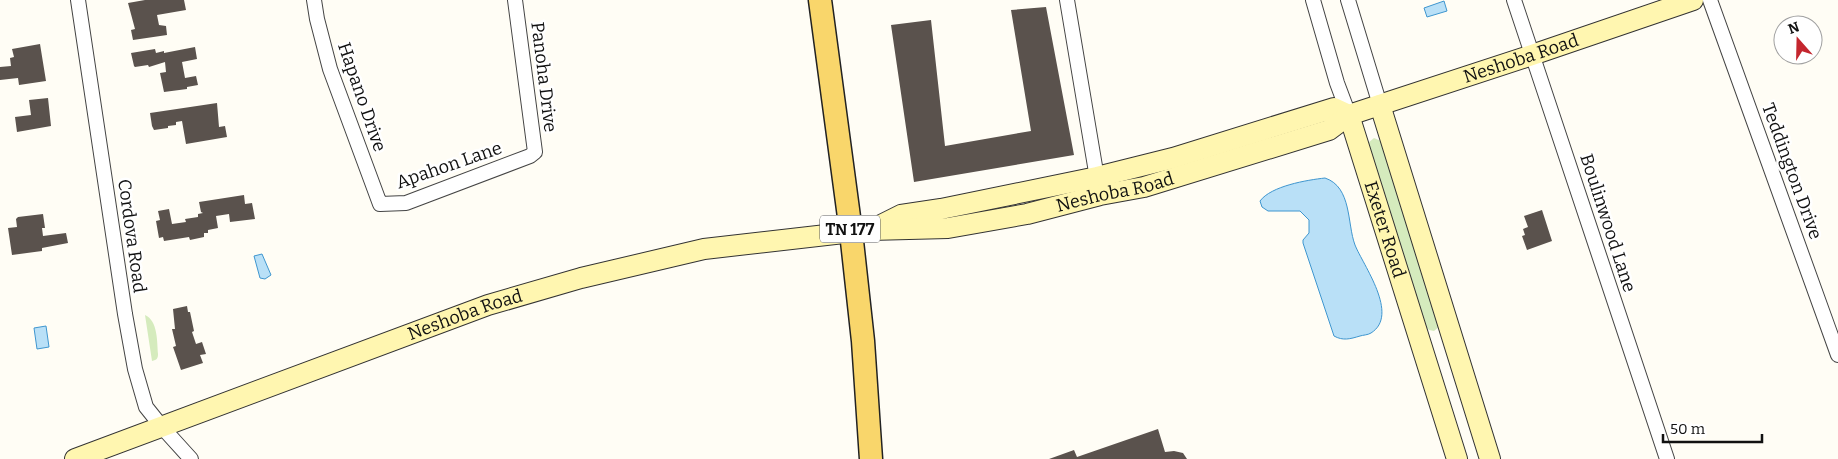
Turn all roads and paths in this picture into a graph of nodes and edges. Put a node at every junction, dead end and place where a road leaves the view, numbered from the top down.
1 (78, 0) edge
2 (314, 0) edge
3 (516, 0) edge
4 (820, 0) edge
5 (1066, 0) edge
6 (1314, 0) edge
7 (1348, 0) edge
8 (1514, 0) edge
9 (1693, 0) edge
10 (1710, 0) edge
11 (1532, 55) junction
12 (1380, 105) junction
13 (1349, 115) junction
14 (530, 156) joint
15 (1098, 186) junction
16 (380, 204) joint
17 (860, 231) junction
18 (1838, 355) edge
19 (162, 427) junction
20 (75, 459) edge
21 (191, 459) edge
22 (871, 459) edge
23 (1457, 459) edge
24 (1490, 459) edge
25 (1667, 459) edge

1 - 19 street, Cordova Road
2 - 16 street, Hapano Drive
3 - 14 street, Panoha Drive
4 - 17 main road, TN 177
5 - 15 street
6 - 13 street, Exeter Road
7 - 12 street, Exeter Road
8 - 11 street, Boulinwood Lane
9 - 11 street, Neshoba Road
10 - 18 street, Teddington Drive
11 - 12 street, Neshoba Road
11 - 25 street, Boulinwood Lane
12 - 13 street, Neshoba Road
12 - 24 street, Exeter Road
13 - 15 street, Neshoba Road
13 - 23 street, Exeter Road
14 - 16 street, Apahon Lane
15 - 17 street, Neshoba Road
17 - 19 street, Neshoba Road
17 - 22 main road, TN 177
19 - 20 street, Neshoba Road
19 - 21 street, Cordova Road

